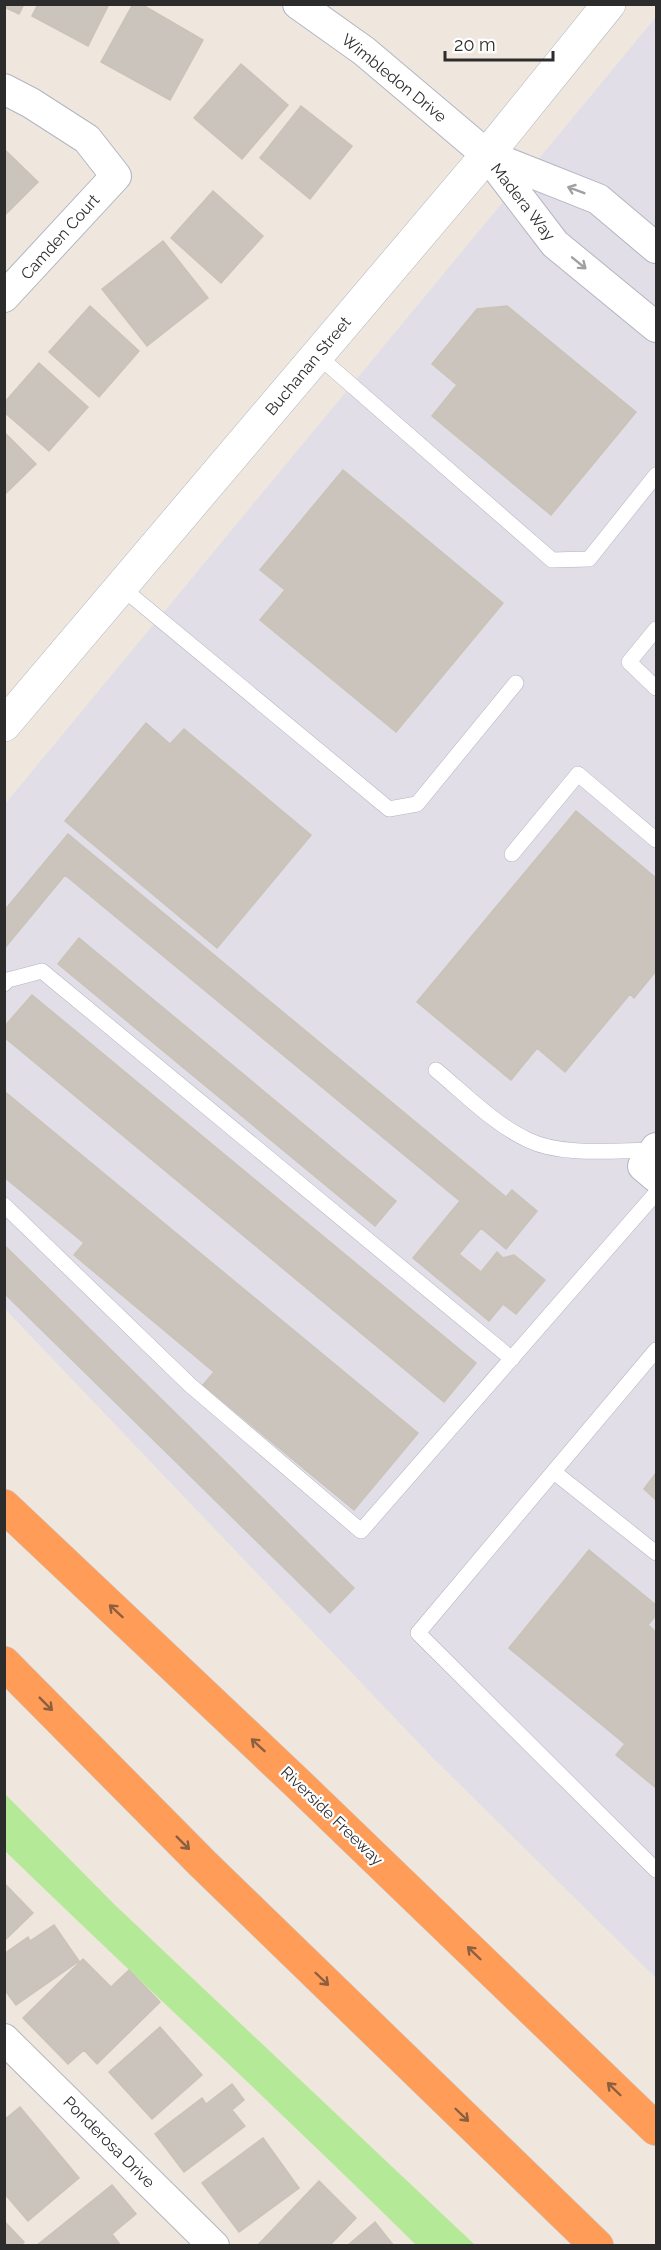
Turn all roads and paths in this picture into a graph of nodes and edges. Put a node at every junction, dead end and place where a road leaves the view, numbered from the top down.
1 (298, 4) edge
2 (609, 4) edge
3 (4, 89) edge
4 (487, 155) junction
5 (657, 248) edge
6 (4, 297) edge
7 (657, 327) edge
8 (317, 355) junction
9 (657, 475) edge
10 (121, 587) junction
11 (657, 629) edge
12 (516, 683) dead end
13 (657, 688) edge
14 (4, 725) edge
15 (657, 840) edge
16 (512, 854) dead end
17 (4, 984) edge
18 (436, 1071) dead end
19 (653, 1160) edge
20 (657, 1193) edge
21 (4, 1205) edge
22 (657, 1350) edge
23 (512, 1359) junction
24 (554, 1472) junction
25 (4, 1506) edge
26 (657, 1553) edge
27 (4, 1663) edge
28 (657, 1870) edge
29 (8, 2048) edge
30 (657, 2129) edge
31 (214, 2246) edge
32 (597, 2246) edge

1 - 4 street, Wimbledon Drive
2 - 4 street, Buchanan Street
3 - 6 street, Camden Court
5 -> 4 street, Madera Way
4 -> 7 street, Madera Way
4 - 8 street, Buchanan Street
8 - 9 lane
8 - 10 street, Buchanan Street
10 - 12 lane
10 - 14 street, Buchanan Street
11 - 13 lane
15 - 16 lane
17 - 23 lane
18 - 19 lane
20 - 23 lane
21 - 23 lane
22 - 24 lane
24 - 26 lane
24 - 28 lane
30 -> 25 highway, Riverside Freeway
27 -> 32 highway
29 - 31 street, Ponderosa Drive

